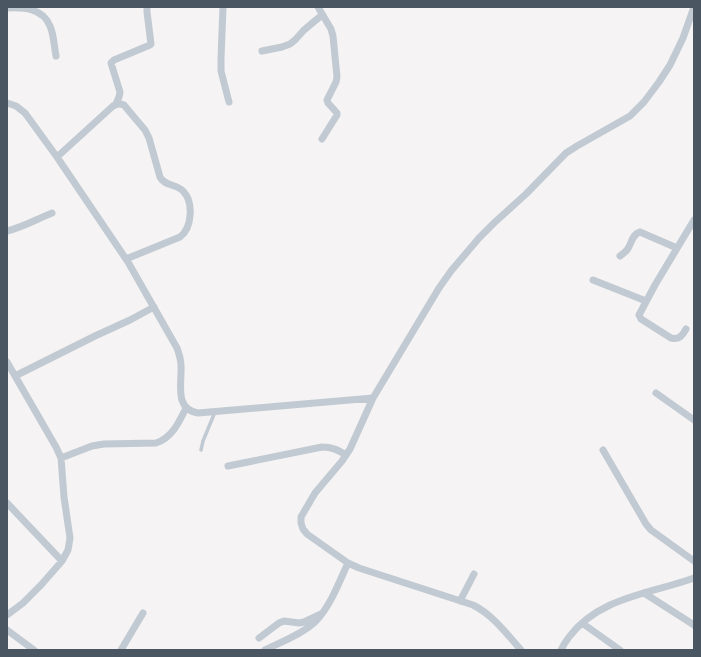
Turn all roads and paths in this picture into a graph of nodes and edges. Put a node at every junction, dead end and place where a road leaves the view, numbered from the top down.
1 (147, 7) edge
2 (223, 7) edge
3 (318, 7) edge
4 (694, 7) edge
5 (7, 8) edge
6 (322, 15) junction
7 (262, 51) dead end
8 (56, 56) dead end
9 (229, 102) dead end
10 (7, 103) edge
11 (116, 104) junction
12 (322, 139) dead end
13 (57, 157) junction
14 (52, 213) dead end
15 (694, 220) edge
16 (7, 231) edge
17 (677, 248) junction
18 (620, 256) dead end
19 (126, 259) junction
20 (593, 280) dead end
21 (646, 301) junction
22 (154, 307) junction
23 (686, 329) dead end
24 (7, 362) edge
25 (15, 376) junction
26 (656, 393) dead end
27 (373, 398) junction
28 (186, 408) junction
29 (215, 412) junction
30 (694, 420) edge
31 (201, 450) dead end
32 (603, 450) dead end
33 (346, 455) junction
34 (61, 458) junction
35 (228, 466) dead end
36 (7, 503) edge
37 (62, 561) junction
38 (694, 561) edge
39 (348, 563) junction
40 (474, 574) dead end
41 (694, 578) edge
42 (644, 592) junction
43 (460, 601) junction
44 (143, 613) dead end
45 (323, 613) junction
46 (7, 615) edge
47 (582, 623) junction
48 (694, 625) edge
49 (7, 630) edge
50 (259, 638) dead end
51 (34, 650) edge
52 (121, 650) edge
53 (265, 650) edge
54 (521, 650) edge
55 (561, 650) edge
56 (620, 650) edge

1 - 11 street
2 - 9 street
3 - 6 street
4 - 27 street
5 - 8 street
6 - 7 street
6 - 12 street
10 - 13 street
11 - 13 street
11 - 19 street
13 - 19 street
14 - 16 street
15 - 17 street
17 - 18 street
17 - 21 street
19 - 22 street
20 - 21 street
21 - 23 street
22 - 25 street
22 - 28 street
24 - 25 street
25 - 34 street
26 - 30 street
27 - 29 street
27 - 33 street
28 - 29 street
28 - 34 street
29 - 31 lane
32 - 38 street
33 - 35 street
33 - 39 street
34 - 37 street
36 - 37 street
37 - 46 street
39 - 43 street
39 - 45 street
40 - 43 street
41 - 42 street
42 - 47 street
42 - 48 street
43 - 54 street
44 - 52 street
45 - 50 street
45 - 53 street
47 - 55 street
47 - 56 street
49 - 51 street

